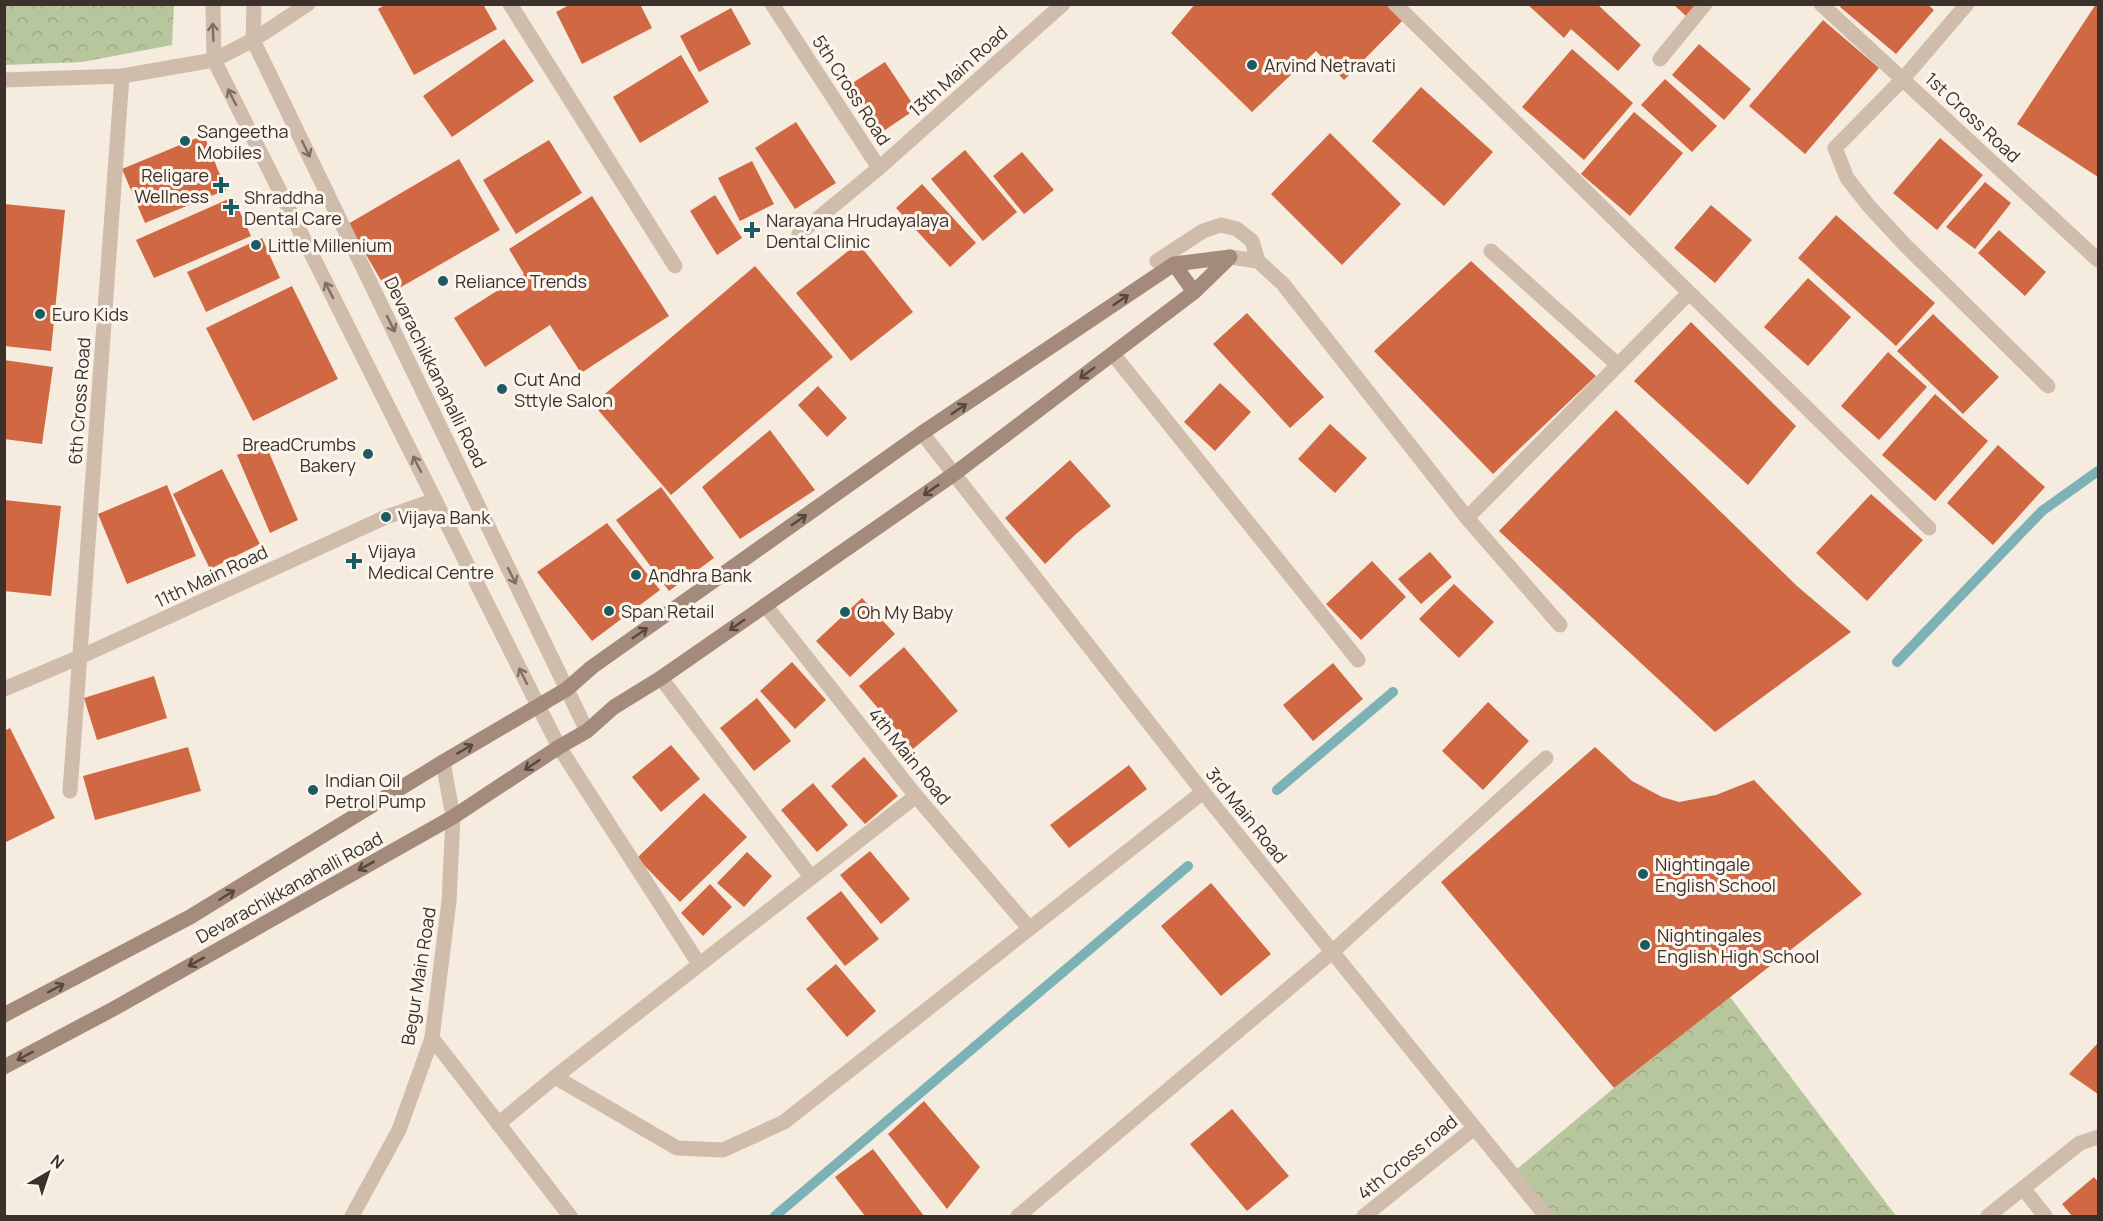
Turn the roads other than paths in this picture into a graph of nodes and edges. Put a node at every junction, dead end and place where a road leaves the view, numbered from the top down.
1 (213, 4) edge
2 (254, 4) edge
3 (308, 4) edge
4 (510, 4) edge
5 (772, 4) edge
6 (1063, 4) edge
7 (1395, 4) edge
8 (1705, 4) edge
9 (1821, 4) edge
10 (1967, 4) edge
11 (253, 40) junction
12 (1660, 58) dead end
13 (214, 60) junction
14 (122, 76) junction
15 (1903, 79) junction
16 (4, 80) edge
17 (879, 168) junction
18 (799, 234) dead end
19 (1491, 250) dead end
20 (1230, 257) junction
21 (2098, 260) edge
22 (1157, 261) dead end
23 (1258, 261) junction
24 (1174, 264) junction
25 (675, 266) dead end
26 (1194, 292) junction
27 (1689, 293) junction
28 (1113, 354) junction
29 (1618, 365) junction
30 (2048, 386) dead end
31 (922, 433) junction
32 (954, 474) junction
33 (435, 500) junction
34 (1467, 518) junction
35 (1929, 528) dead end
36 (765, 605) junction
37 (1560, 625) dead end
38 (80, 657) junction
39 (1359, 660) dead end
40 (660, 678) junction
41 (4, 689) edge
42 (567, 689) junction
43 (539, 707) junction
44 (587, 731) junction
45 (559, 747) junction
46 (1546, 758) dead end
47 (443, 762) junction
48 (70, 791) dead end
49 (1203, 792) junction
50 (916, 796) junction
51 (453, 817) junction
52 (811, 877) junction
53 (1029, 928) junction
54 (1332, 952) junction
55 (699, 964) junction
56 (4, 1015) edge
57 (432, 1038) junction
58 (4, 1067) edge
59 (555, 1077) junction
60 (498, 1124) junction
61 (1473, 1129) junction
62 (2098, 1137) edge
63 (2023, 1188) junction
64 (352, 1216) edge
65 (570, 1216) edge
66 (1018, 1216) edge
67 (1364, 1216) edge
68 (1546, 1216) edge
69 (1988, 1216) edge
70 (2045, 1216) edge

13 -> 1 street
2 - 11 street, Devarachikkanahalli Road
3 - 11 street
4 - 25 street
5 - 17 street, 5th Cross Road
6 - 17 street, 13th Main Road
7 - 27 street
8 - 12 street
9 - 15 street, 1st Cross Road
10 - 15 street
11 - 13 street
11 -> 42 street, Devarachikkanahalli Road
13 - 14 street
33 -> 13 street
14 - 16 street
14 - 38 street, 6th Cross Road
15 - 21 street, 1st Cross Road
15 - 30 street
17 - 18 street, 13th Main Road
19 - 29 street
20 - 23 street
20 - 24 main road
20 - 26 main road, Devarachikkanahalli Road
22 - 23 street
23 - 34 street
24 - 26 main road
31 -> 24 main road, Devarachikkanahalli Road
26 - 28 main road, Devarachikkanahalli Road
27 - 29 street
27 - 35 street
28 -> 32 main road, Devarachikkanahalli Road
28 - 39 street
29 - 34 street
31 - 32 street, 3rd Main Road
42 -> 31 main road, Devarachikkanahalli Road
32 -> 36 main road, Devarachikkanahalli Road
32 - 49 street, 3rd Main Road
33 - 38 street, 11th Main Road
43 -> 33 street
34 - 37 street
36 -> 40 main road, Devarachikkanahalli Road
36 - 50 street, 4th Main Road
38 - 41 street, 11th Main Road
38 - 48 street, 6th Cross Road
40 - 44 main road, Devarachikkanahalli Road
40 - 52 street
42 - 43 main road, Devarachikkanahalli Road
42 - 44 street, Devarachikkanahalli Road
43 - 45 street
47 -> 43 main road, Devarachikkanahalli Road
44 - 45 main road, Devarachikkanahalli Road
45 -> 51 main road, Devarachikkanahalli Road
45 - 55 street
46 - 54 street
47 - 51 street, Begur Main Road
56 -> 47 main road, Devarachikkanahalli Road
49 - 53 street
49 - 54 street, 3rd Main Road
50 - 52 street
50 - 53 street, 4th Main Road
51 - 57 street, Begur Main Road
51 -> 58 main road, Devarachikkanahalli Road
52 - 55 street
53 - 59 street
54 - 61 street, 3rd Main Road
54 - 66 street
55 - 59 street
57 - 60 street
57 - 64 street, Begur Main Road
59 - 60 street
60 - 65 street
61 - 67 street, 4th Cross road
61 - 68 street, 3rd Main Road
62 - 63 street
63 - 69 street
63 - 70 street

